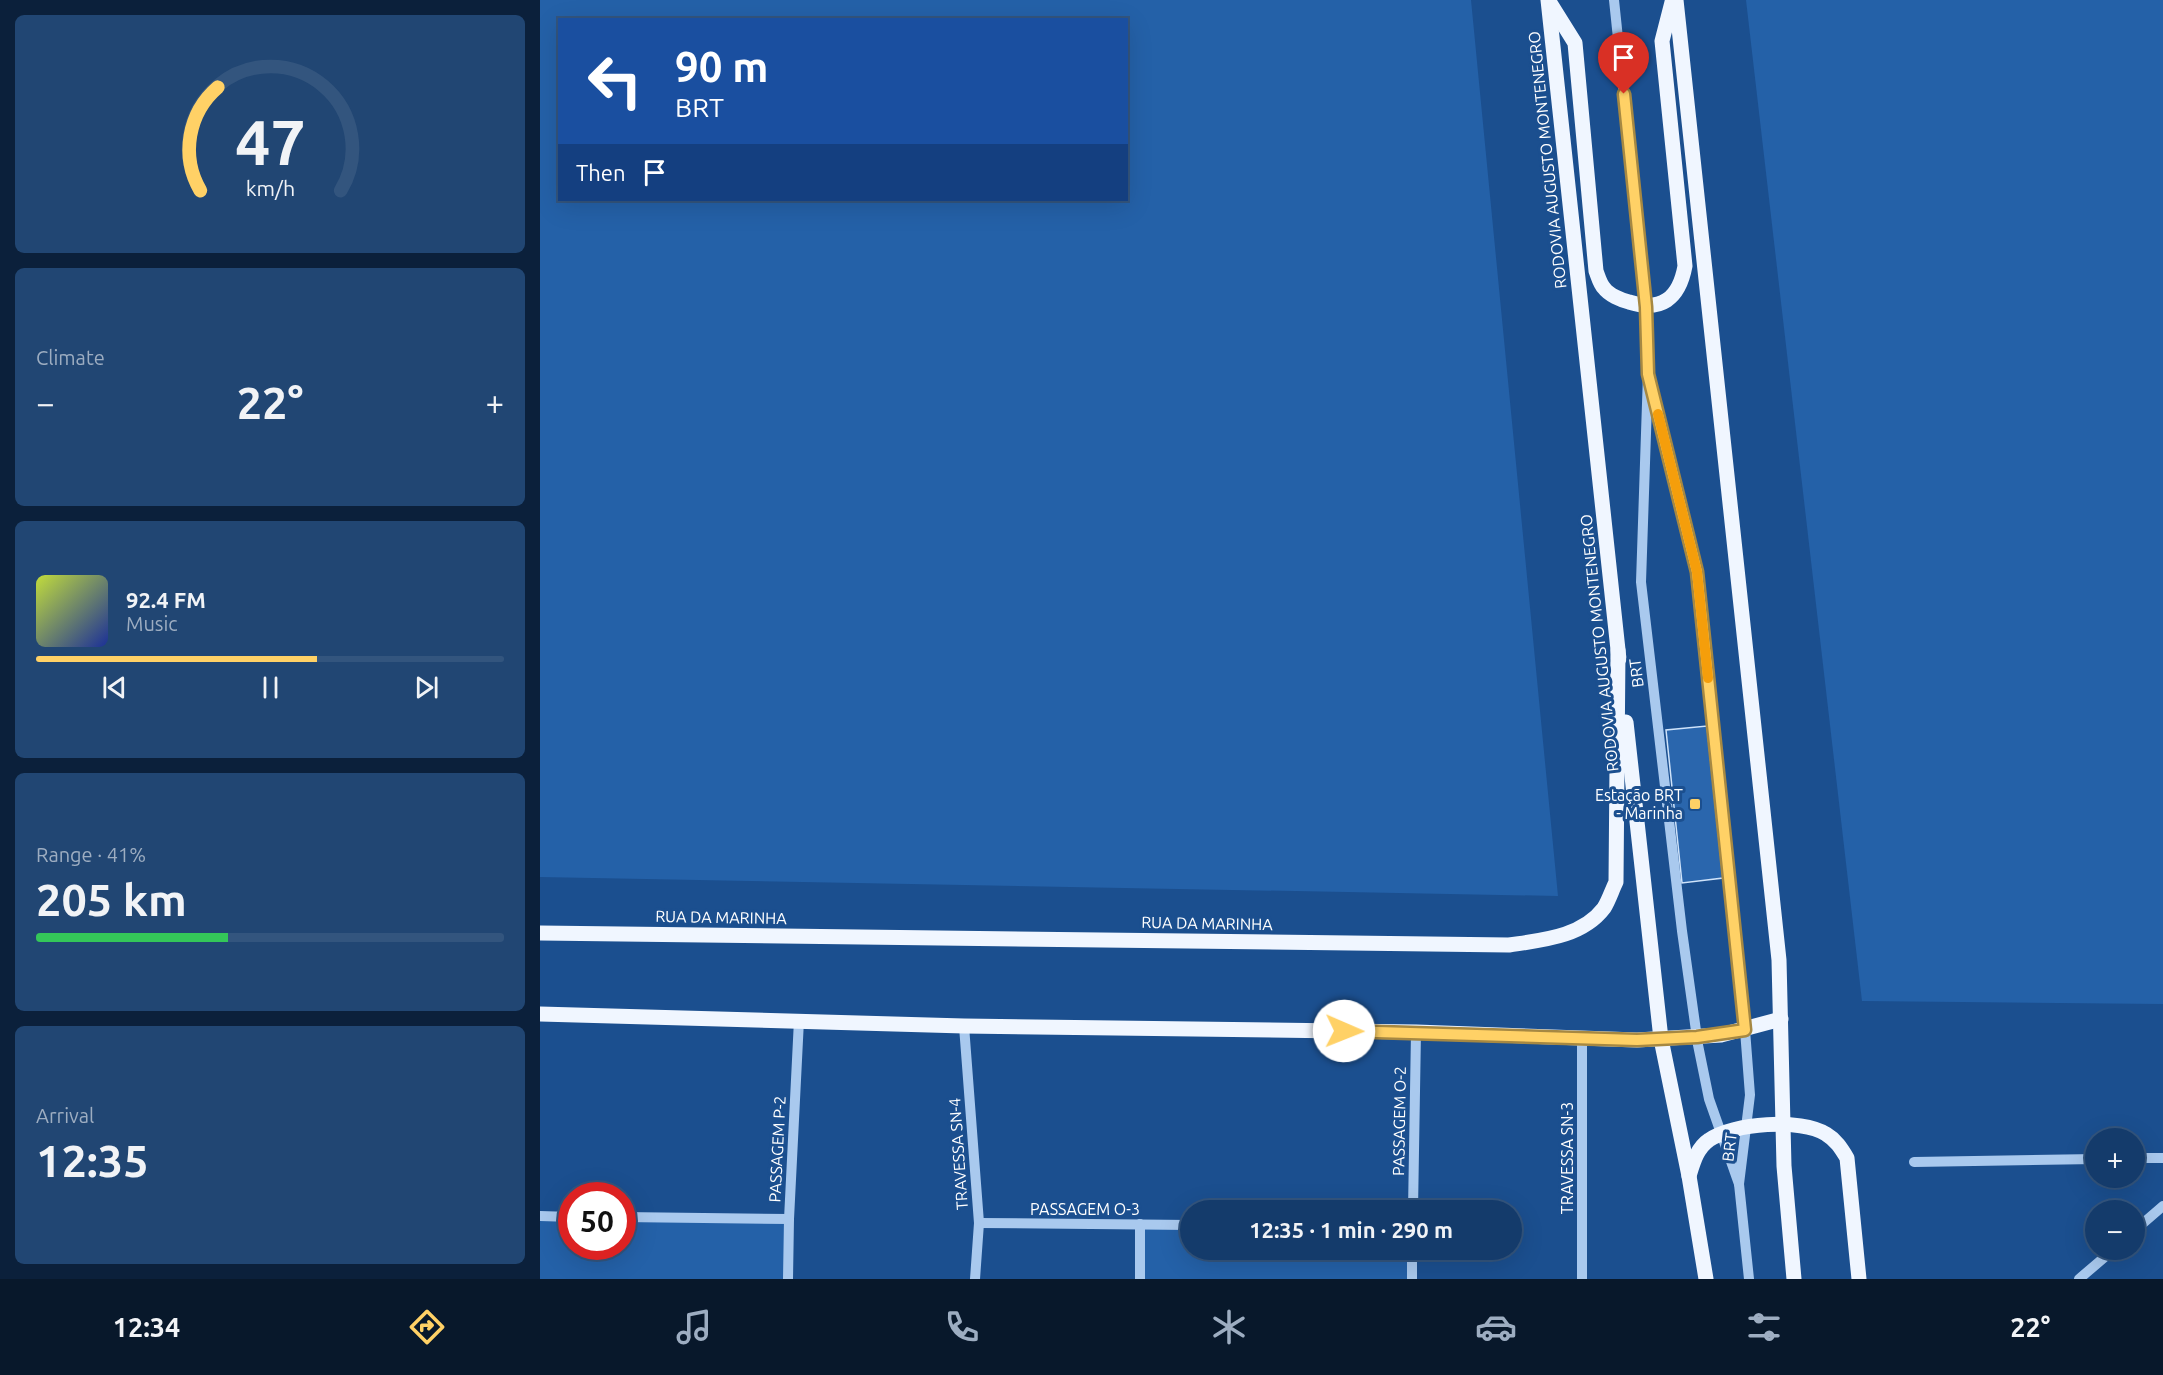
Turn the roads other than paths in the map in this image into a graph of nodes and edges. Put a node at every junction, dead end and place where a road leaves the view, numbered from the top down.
1 (1549, 0) edge
2 (1614, 0) edge
3 (1674, 0) edge
4 (1646, 307) junction
5 (1648, 374) junction
6 (1618, 650) junction
7 (540, 933) edge
8 (540, 1014) edge
9 (1781, 1019) junction
10 (799, 1020) junction
11 (964, 1026) junction
12 (1745, 1030) junction
13 (1416, 1032) junction
14 (1582, 1036) junction
15 (1697, 1037) junction
16 (1661, 1039) junction
17 (1782, 1125) junction
18 (1746, 1127) junction
19 (1720, 1134) junction
20 (2145, 1158) edge
21 (2163, 1158) edge
22 (2085, 1159) edge
23 (1914, 1162) dead end
24 (1689, 1176) junction
25 (1739, 1184) junction
26 (1413, 1200) edge
27 (2163, 1206) edge
28 (540, 1216) edge
29 (558, 1216) edge
30 (636, 1217) edge
31 (789, 1219) junction
32 (2145, 1222) edge
33 (979, 1223) junction
34 (1140, 1224) junction
35 (1180, 1225) edge
36 (1412, 1260) edge
37 (2101, 1260) edge
38 (788, 1279) edge
39 (975, 1279) edge
40 (1140, 1279) edge
41 (1412, 1279) edge
42 (1582, 1279) edge
43 (1706, 1279) edge
44 (1749, 1279) edge
45 (1794, 1279) edge
46 (1859, 1279) edge
47 (2079, 1279) edge

1 - 4 main road
1 - 6 main road, RODOVIA AUGUSTO MONTENEGRO
2 - 4 street, BRT
3 - 4 main road
3 - 9 main road
4 - 5 street, BRT
5 - 12 street, BRT
5 - 15 street, BRT
6 - 7 main road, RUA DA MARINHA
6 - 16 main road, RODOVIA AUGUSTO MONTENEGRO
8 - 10 main road
9 - 12 main road
9 - 17 main road
10 - 11 main road
10 - 31 street, PASSAGEM P-2
11 - 13 main road
11 - 33 street, TRAVESSA SN-4
12 - 15 main road
12 - 18 street, BRT
13 - 14 main road
13 - 26 street, PASSAGEM O-2
14 - 16 main road
14 - 42 street, TRAVESSA SN-3
15 - 16 main road
15 - 19 street, BRT
16 - 24 main road, RODOVIA AUGUSTO MONTENEGRO
17 - 18 main road
17 - 45 main road
17 - 46 main road
18 - 19 main road
18 - 25 street, BRT
19 - 24 main road
19 - 25 street, BRT
20 - 21 street
22 - 23 street
24 - 43 main road, RODOVIA AUGUSTO MONTENEGRO
25 - 44 street
27 - 32 street
28 - 29 street
30 - 31 street
31 - 38 street, PASSAGEM P-2
33 - 34 street, PASSAGEM O-3
33 - 39 street, TRAVESSA SN-4
34 - 35 street, PASSAGEM O-3
34 - 40 street
36 - 41 street
37 - 47 street

